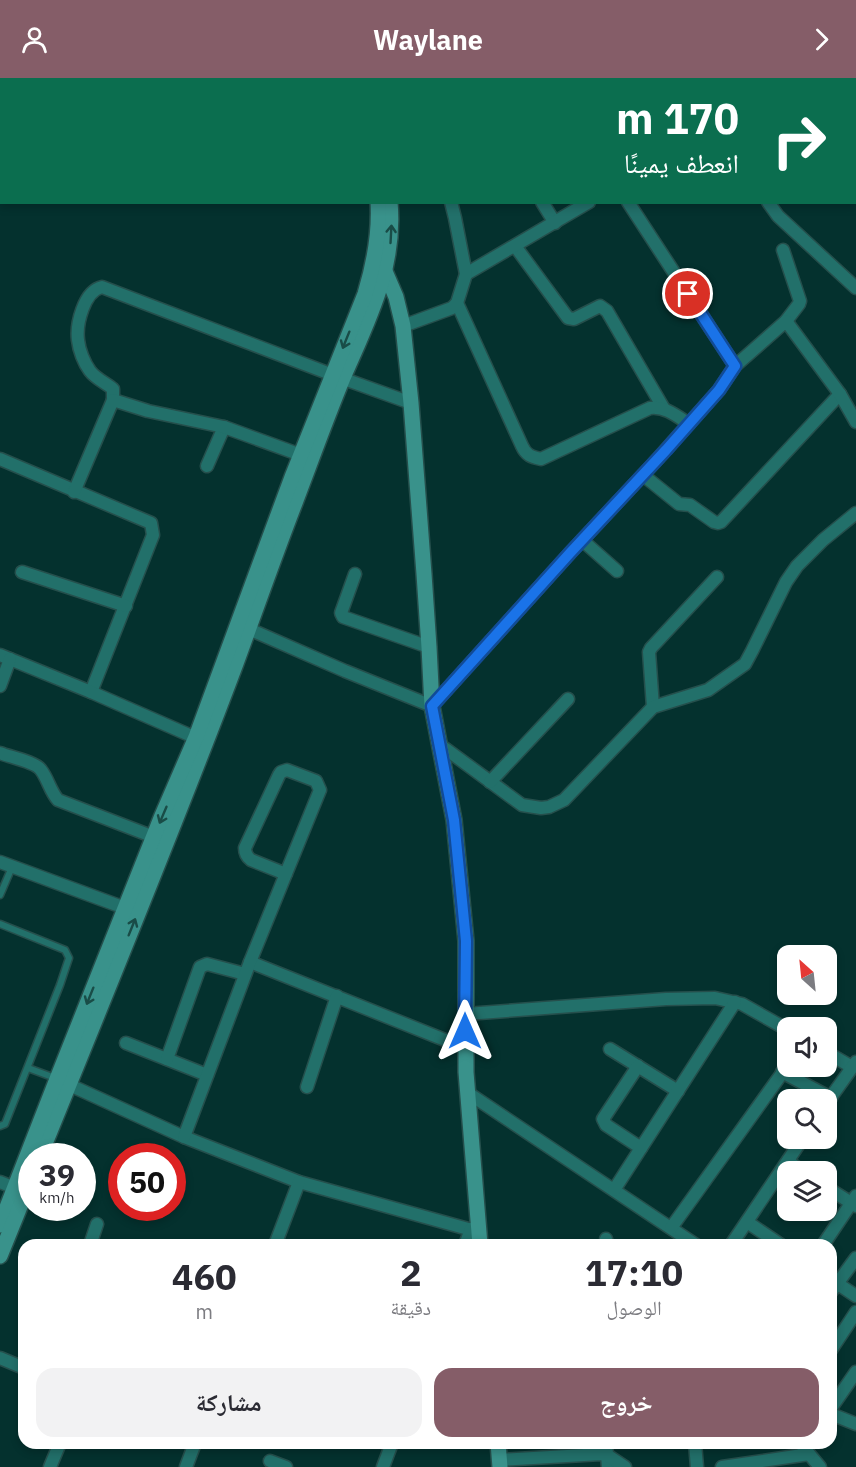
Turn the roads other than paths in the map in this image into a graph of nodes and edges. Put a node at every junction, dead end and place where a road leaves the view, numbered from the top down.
1 (378, 204) edge
2 (390, 204) edge
3 (452, 204) edge
4 (543, 204) edge
5 (586, 204) edge
6 (629, 204) edge
7 (769, 204) edge
8 (555, 223) junction
9 (515, 246) junction
10 (376, 250) junction
11 (783, 250) dead end
12 (385, 271) junction
13 (466, 274) junction
14 (856, 288) edge
15 (457, 303) junction
16 (786, 321) junction
17 (403, 326) junction
18 (735, 366) junction
19 (338, 377) junction
20 (840, 393) junction
21 (113, 400) junction
22 (411, 403) junction
23 (664, 409) junction
24 (856, 422) edge
25 (689, 424) junction
26 (224, 427) junction
27 (301, 455) junction
28 (0, 459) edge
29 (207, 466) dead end
30 (643, 475) junction
31 (74, 492) junction
32 (856, 513) edge
33 (582, 540) junction
34 (617, 571) dead end
35 (22, 572) dead end
36 (355, 574) dead end
37 (717, 577) dead end
38 (126, 606) junction
39 (243, 626) junction
40 (429, 647) junction
41 (5, 657) edge
42 (0, 686) edge
43 (91, 692) junction
44 (568, 699) dead end
45 (432, 706) junction
46 (653, 707) junction
47 (200, 740) junction
48 (439, 744) junction
49 (0, 753) edge
50 (490, 782) junction
51 (154, 837) junction
52 (0, 862) edge
53 (13, 866) junction
54 (286, 874) junction
55 (0, 895) edge
56 (125, 908) junction
57 (0, 924) edge
58 (250, 962) junction
59 (245, 974) junction
60 (337, 996) junction
61 (735, 1002) junction
62 (465, 1014) junction
63 (777, 1024) edge
64 (126, 1043) dead end
65 (465, 1047) junction
66 (610, 1049) dead end
67 (837, 1057) edge
68 (167, 1059) junction
69 (854, 1064) edge
70 (638, 1066) junction
71 (28, 1068) junction
72 (207, 1075) junction
73 (779, 1077) edge
74 (796, 1077) edge
75 (63, 1082) junction
76 (307, 1087) dead end
77 (812, 1089) edge
78 (837, 1089) edge
79 (678, 1091) junction
80 (468, 1093) junction
81 (0, 1126) edge
82 (184, 1137) junction
83 (44, 1143) edge
84 (641, 1148) junction
85 (796, 1149) edge
86 (788, 1161) edge
87 (777, 1177) edge
88 (0, 1182) edge
89 (299, 1182) junction
90 (15, 1188) junction
91 (614, 1190) junction
92 (837, 1192) edge
93 (854, 1201) edge
94 (18, 1212) edge
95 (747, 1222) junction
96 (97, 1224) dead end
97 (0, 1225) edge
98 (671, 1228) junction
99 (477, 1235) edge
100 (92, 1239) edge
101 (277, 1239) edge
102 (687, 1239) edge
103 (735, 1239) edge
104 (772, 1239) edge
105 (827, 1239) edge
106 (0, 1256) edge
107 (856, 1258) edge
108 (837, 1280) edge
109 (837, 1287) edge
110 (856, 1296) edge
111 (856, 1312) edge
112 (837, 1341) edge
113 (0, 1358) edge
114 (18, 1366) edge
115 (856, 1372) edge
116 (837, 1399) edge
117 (837, 1416) edge
118 (856, 1424) edge
119 (58, 1449) edge
120 (193, 1449) edge
121 (390, 1449) edge
122 (498, 1449) edge
123 (696, 1449) edge
124 (805, 1449) edge
125 (809, 1454) junction
126 (607, 1455) edge
127 (270, 1461) dead end
128 (499, 1464) edge
129 (50, 1467) edge
130 (186, 1467) edge
131 (286, 1467) edge
132 (383, 1467) edge
133 (625, 1467) edge
134 (697, 1467) edge
135 (722, 1467) edge
136 (820, 1467) edge

1 - 10 main road
12 -> 2 main road
3 - 13 street
4 - 8 street
5 - 8 street
6 - 18 street
7 - 14 street
8 - 9 street
9 - 13 street
9 - 23 street
10 - 12 main road
10 -> 19 main road
11 - 16 street
12 - 17 main road
12 - 19 main road
13 - 15 street
15 - 17 street
15 - 23 street
16 - 18 street
16 - 20 street
17 - 22 main road
18 - 25 street
19 - 21 street
19 - 22 street
19 - 27 main road
19 - 39 main road
20 - 24 street
20 - 30 street
21 - 26 street
21 - 31 street
22 - 40 main road
23 - 25 street
25 - 30 street
26 - 27 street
26 - 29 street
27 - 39 main road
28 - 31 street
30 - 33 street
31 - 38 street
32 - 46 street
33 - 34 street
33 - 45 street
35 - 38 street
36 - 40 street
37 - 46 street
38 - 43 street
39 - 45 street
39 - 47 main road
40 - 45 main road
41 - 42 street
41 - 43 street
43 - 47 street
44 - 50 street
45 - 48 main road
46 - 50 street
47 -> 51 main road
75 -> 47 main road
48 - 50 street
48 - 62 main road
49 - 51 street
51 - 56 main road
52 - 53 street
53 - 55 lane
53 - 56 street
54 - 54 street
54 - 58 street
56 -> 75 main road
57 - 71 lane
58 - 59 street
58 - 60 street
59 - 68 street
59 - 72 street
60 - 65 street
60 - 76 street
61 - 62 street
61 - 63 street
61 - 79 street
62 - 65 main road
64 - 68 street
65 - 80 main road
66 - 70 street
67 - 69 street
68 - 72 street
69 - 78 street
70 - 79 street
70 - 84 street
71 - 75 lane
71 - 81 lane
72 - 82 street
73 - 98 street
74 - 77 street
75 - 82 street
75 - 83 main road
75 - 90 main road
79 - 84 street
80 - 91 street
80 - 99 main road
82 - 89 street
84 - 91 street
85 - 86 street
87 - 95 street
88 - 90 street
89 - 99 street
89 - 101 street
90 - 97 main road
91 - 98 street
92 - 93 street
93 - 105 street
94 - 106 main road
95 - 103 street
95 - 104 street
96 - 100 street
98 - 102 street
107 - 108 street
109 - 110 street
111 - 112 street
113 - 114 street
115 - 116 street
117 - 118 street
119 - 129 street
120 - 130 street
121 - 132 street
122 - 128 main road
123 - 134 street
124 - 125 street
125 - 135 street
125 - 136 street
126 - 128 street
126 - 133 street
127 - 131 street

